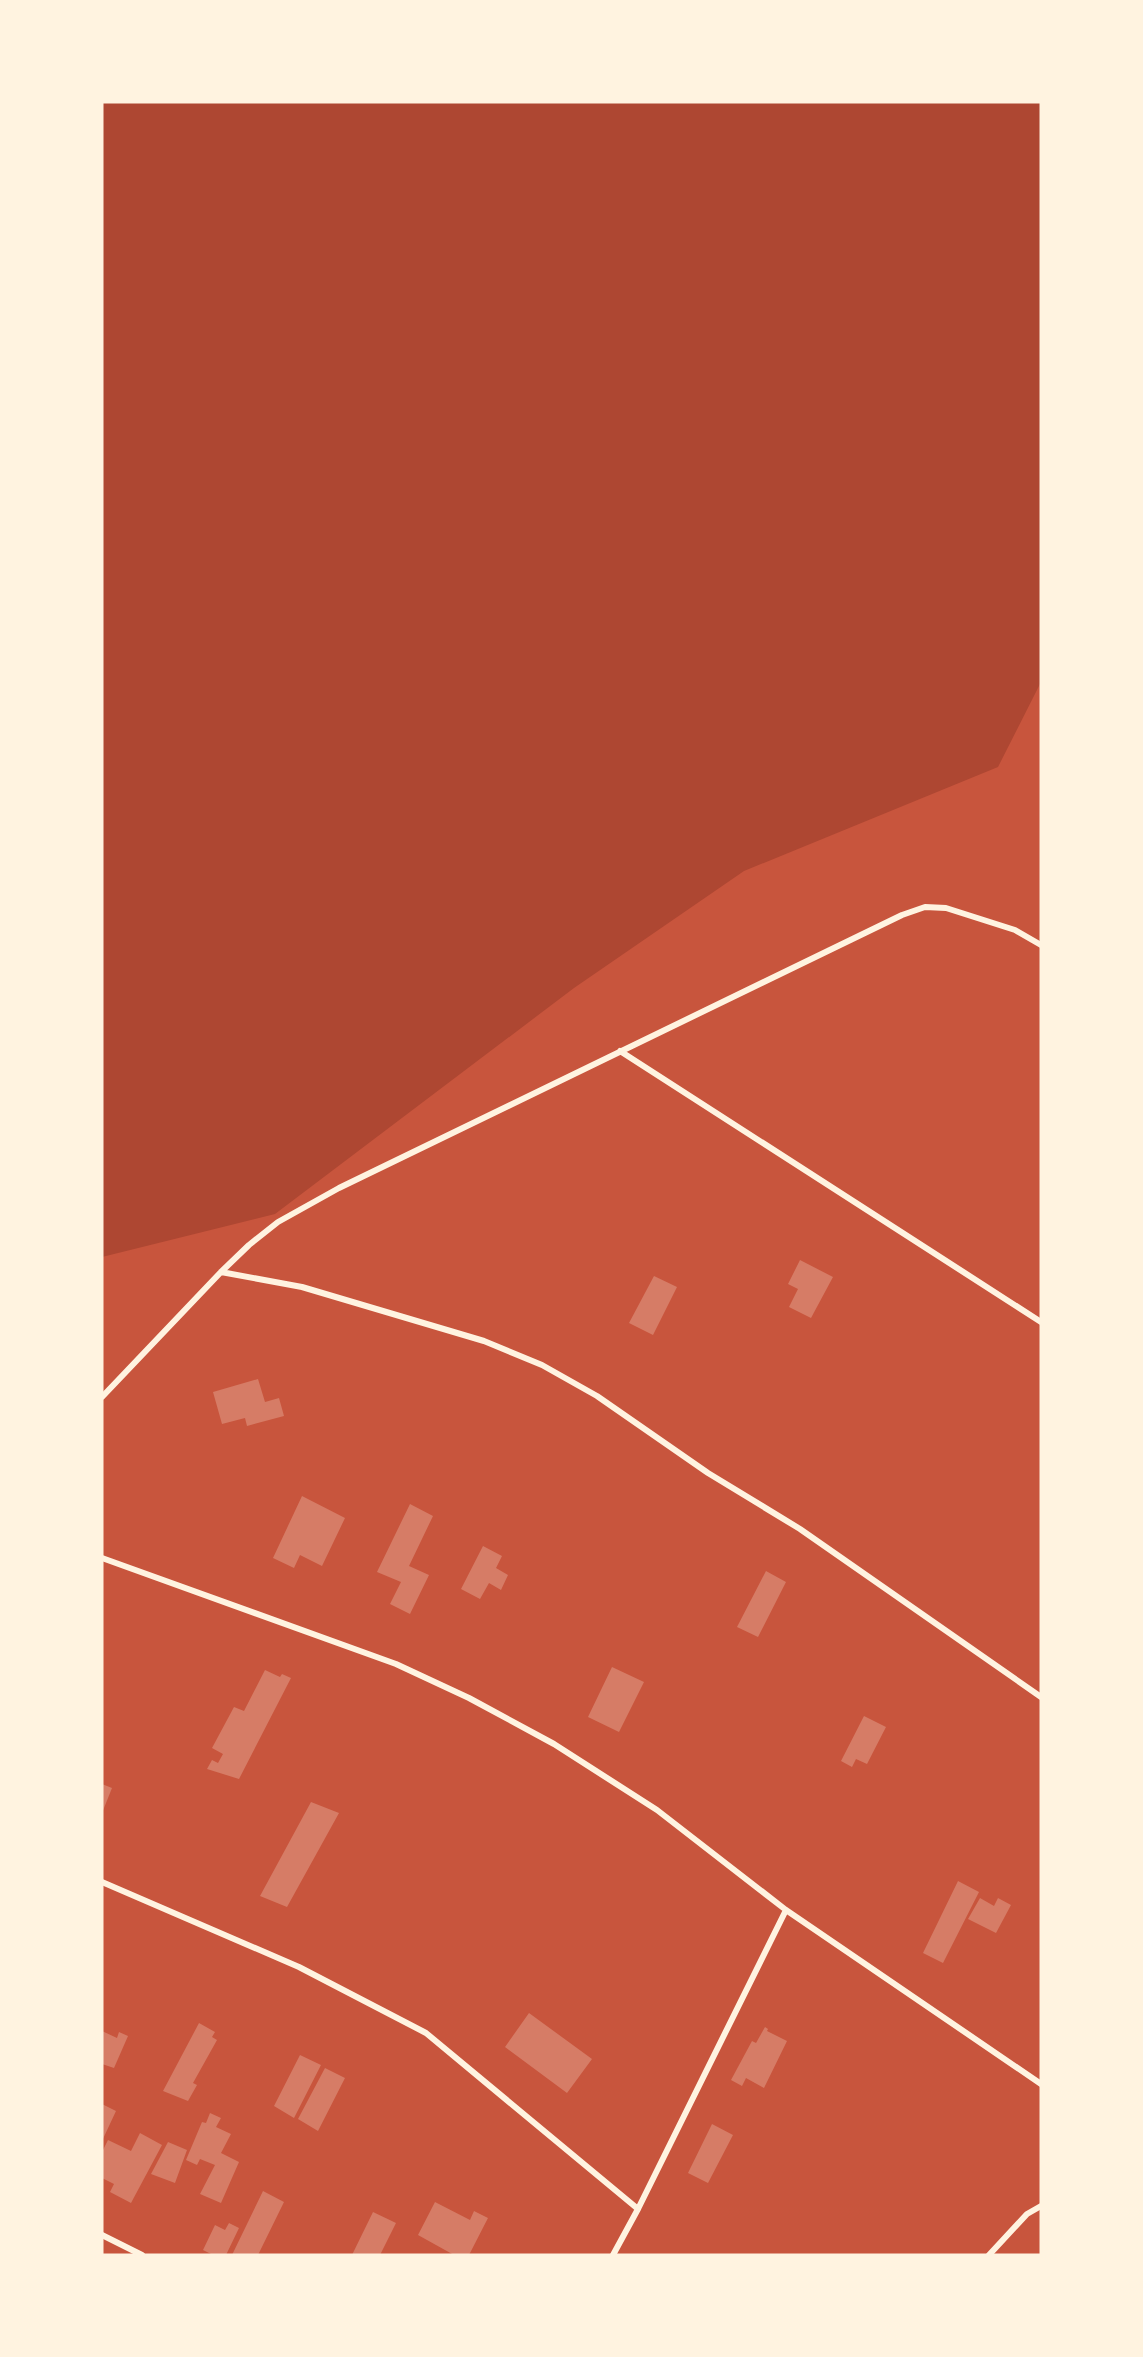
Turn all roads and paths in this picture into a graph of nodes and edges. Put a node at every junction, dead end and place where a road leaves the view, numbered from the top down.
1 (1041, 945) edge
2 (620, 1051) junction
3 (221, 1272) junction
4 (1041, 1322) edge
5 (102, 1398) edge
6 (102, 1558) edge
7 (1041, 1697) edge
8 (102, 1882) edge
9 (786, 1910) junction
10 (1041, 2084) edge
11 (1041, 2206) edge
12 (638, 2209) junction
13 (102, 2235) edge
14 (142, 2255) edge
15 (612, 2255) edge
16 (989, 2255) edge

1 - 2 street
2 - 3 street
2 - 4 street
3 - 5 street
3 - 7 street
6 - 9 street
8 - 12 street
9 - 10 street
9 - 12 street
11 - 16 street
12 - 15 street
13 - 14 street

